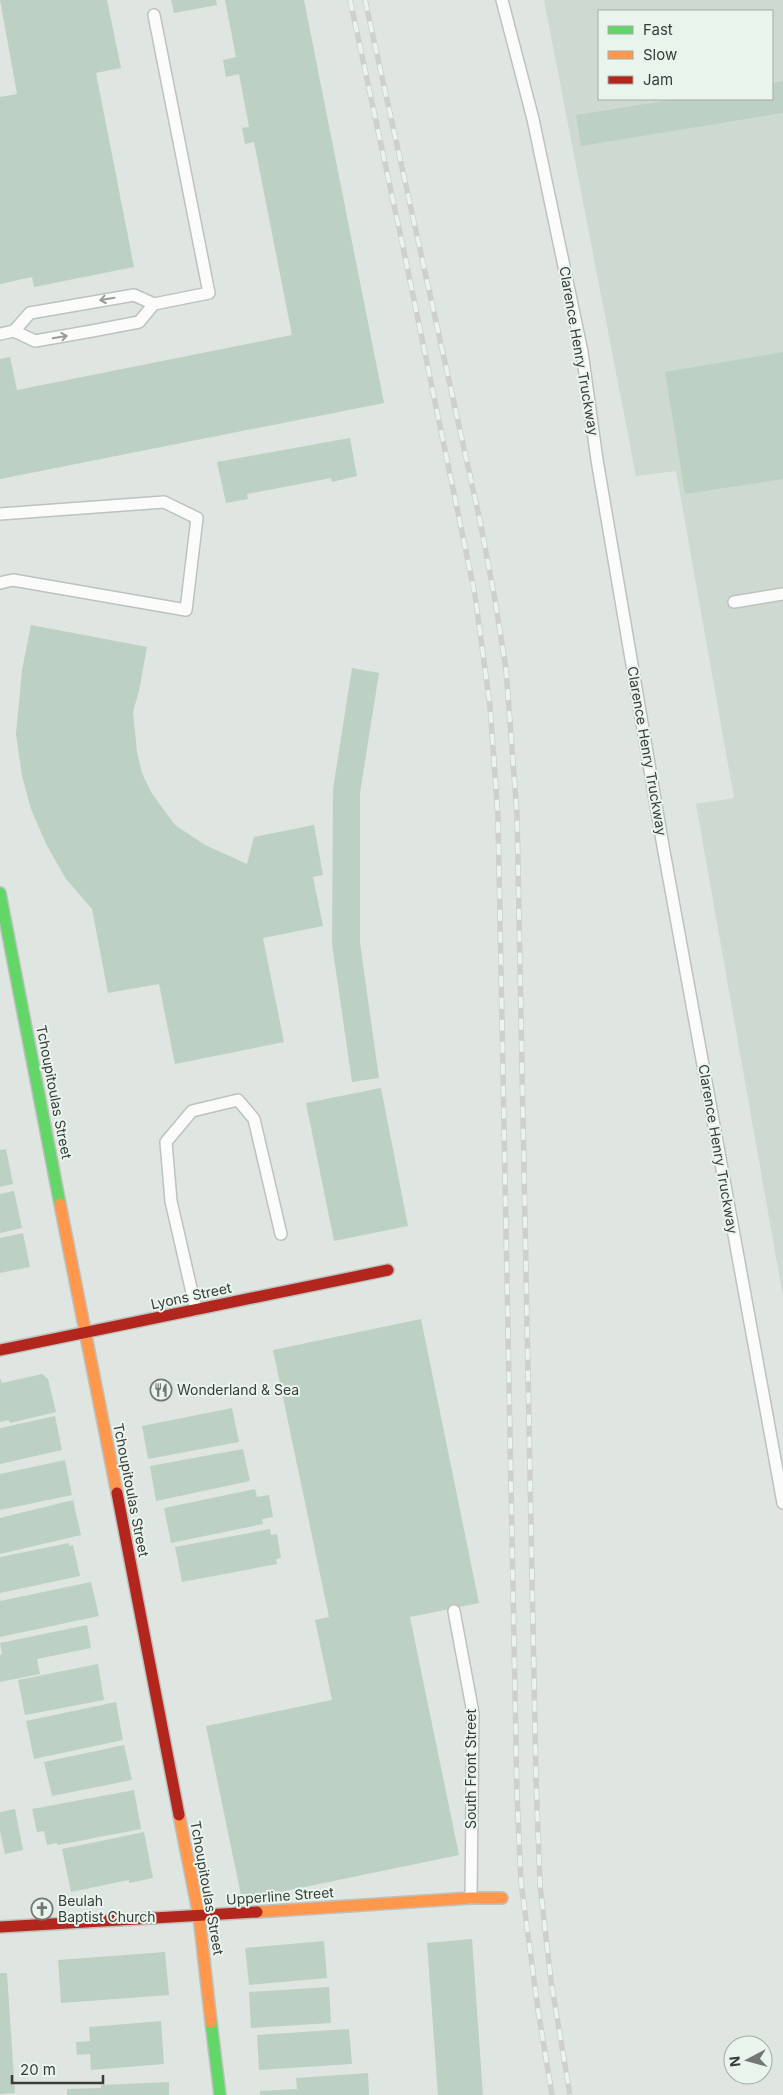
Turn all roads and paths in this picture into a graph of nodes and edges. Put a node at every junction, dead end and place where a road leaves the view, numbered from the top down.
1 (502, 0) edge
2 (154, 15) dead end
3 (154, 304) junction
4 (14, 331) junction
5 (0, 334) edge
6 (0, 514) edge
7 (0, 583) edge
8 (783, 594) edge
9 (734, 602) dead end
10 (0, 893) edge
11 (281, 1234) dead end
12 (388, 1270) dead end
13 (196, 1310) junction
14 (85, 1333) junction
15 (0, 1350) edge
16 (783, 1503) edge
17 (454, 1611) dead end
18 (471, 1898) junction
19 (502, 1898) dead end
20 (199, 1916) junction
21 (0, 1927) edge
22 (220, 2095) edge

1 - 16 lane, Clarence Henry Truckway
2 - 3 lane
3 -> 4 lane
4 -> 3 lane
4 - 5 lane
6 - 7 lane
8 - 9 lane
10 - 14 street, Tchoupitoulas Street
11 - 13 lane
12 - 13 street, Lyons Street
13 - 14 street, Lyons Street
14 - 15 street, Lyons Street
14 - 20 street, Tchoupitoulas Street
17 - 18 lane, South Front Street
18 - 19 street, Upperline Street
18 - 20 street, Upperline Street
20 - 21 street, Upperline Street
20 - 22 street, Tchoupitoulas Street

